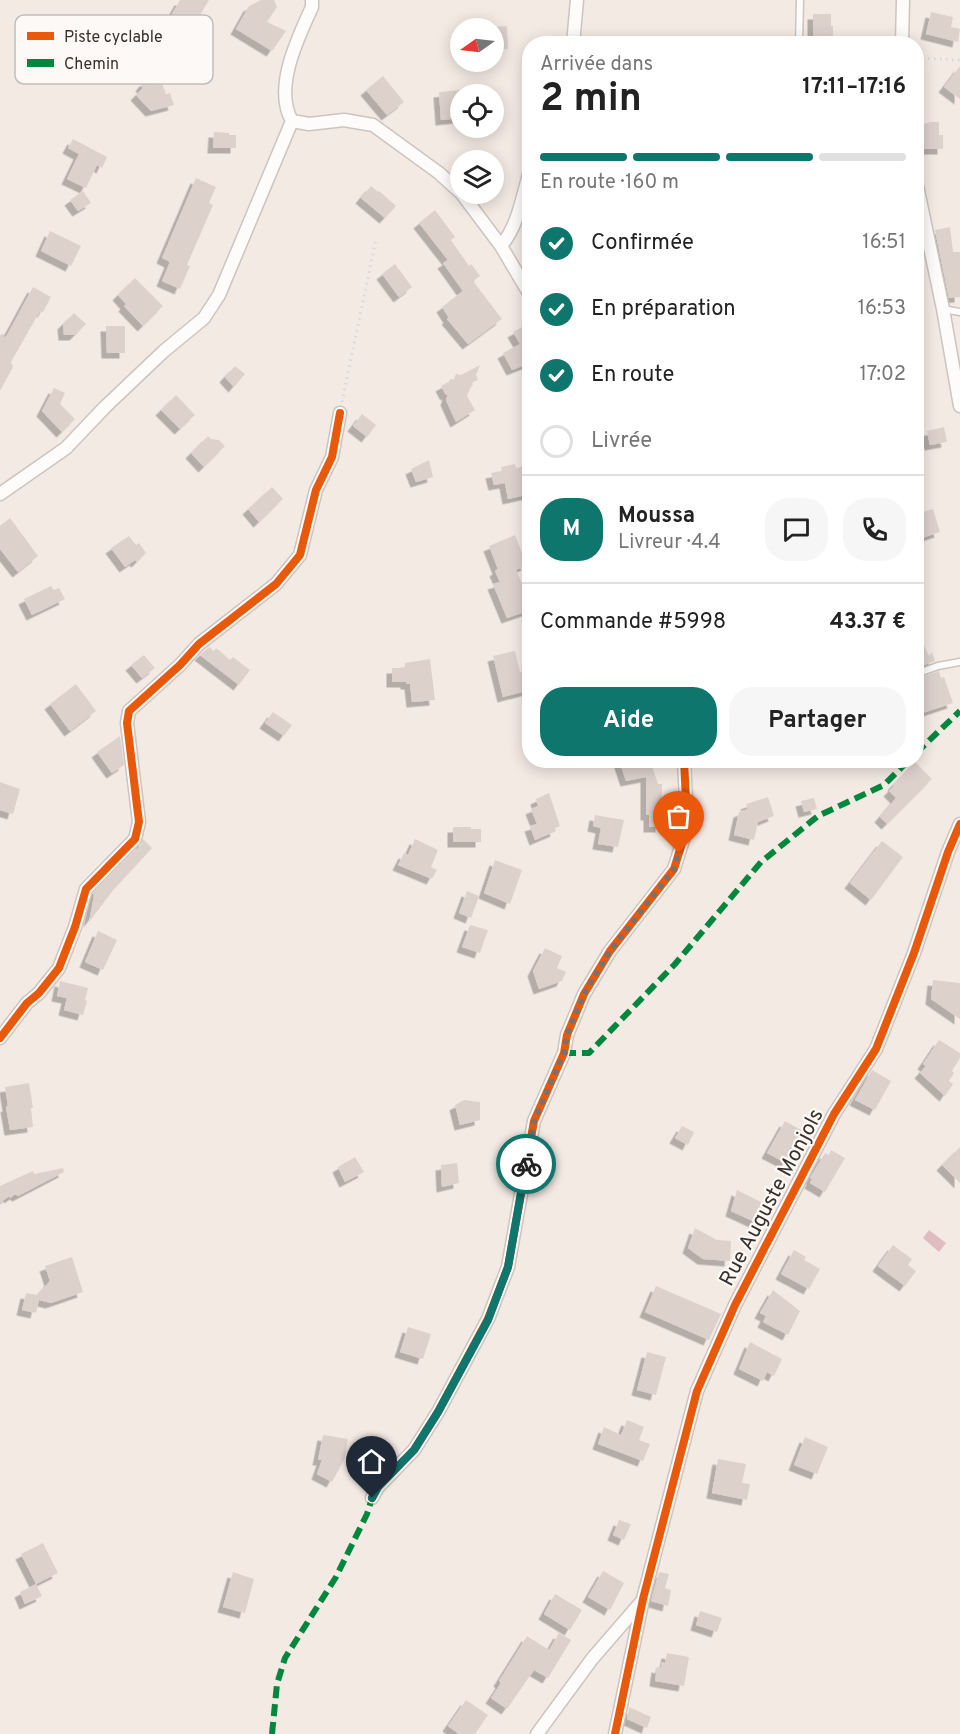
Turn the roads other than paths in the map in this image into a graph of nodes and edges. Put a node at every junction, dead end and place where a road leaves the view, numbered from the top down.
1 (312, 0) edge
2 (577, 0) edge
3 (800, 0) edge
4 (903, 0) edge
5 (574, 36) edge
6 (799, 36) edge
7 (902, 36) edge
8 (292, 121) junction
9 (450, 183) edge
10 (522, 201) edge
11 (469, 204) edge
12 (924, 219) edge
13 (501, 246) junction
14 (522, 281) edge
15 (943, 309) junction
16 (960, 312) edge
17 (960, 406) edge
18 (340, 413) road end
19 (0, 494) edge
20 (960, 662) edge
21 (924, 671) edge
22 (684, 768) edge
23 (960, 824) edge
24 (0, 1038) edge
25 (372, 1498) dead end
26 (643, 1599) junction
27 (537, 1734) edge
28 (615, 1734) edge

1 - 8 street
2 - 5 street
3 - 6 lane
4 - 7 street
8 - 9 street
8 - 19 street
10 - 13 street
11 - 13 street
12 - 15 street
13 - 14 street
15 - 16 lane
15 - 17 street
18 - 24 street
20 - 21 lane
22 - 25 street
23 - 26 street, Rue Auguste Monjols
26 - 27 street, Rue Auguste Monjols
26 - 28 street

